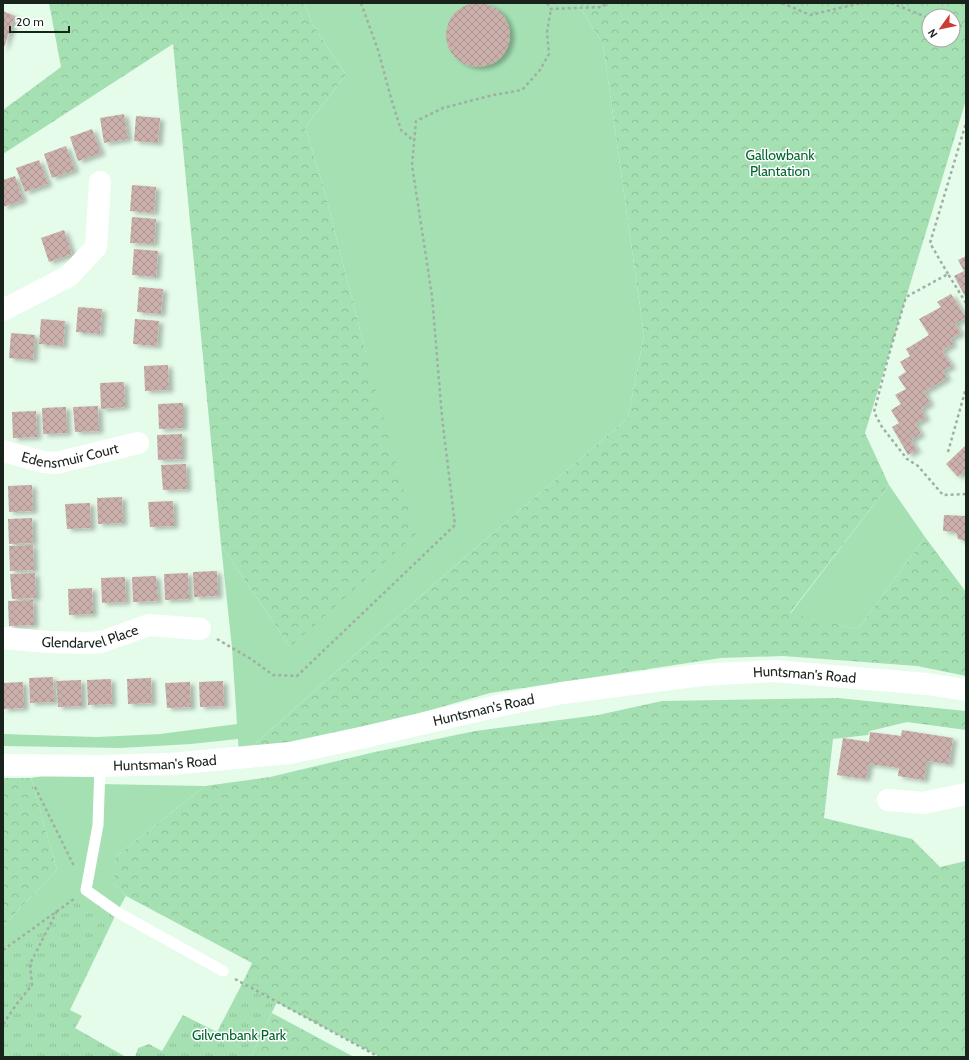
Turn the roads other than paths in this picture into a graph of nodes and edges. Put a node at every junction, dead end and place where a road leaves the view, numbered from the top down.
1 (100, 182) dead end
2 (3, 310) edge
3 (138, 443) dead end
4 (3, 451) edge
5 (200, 629) road end
6 (3, 638) edge
7 (966, 690) edge
8 (3, 765) edge
9 (100, 766) junction
10 (966, 794) edge
11 (888, 800) dead end
12 (222, 972) road end

1 - 2 street
3 - 4 street, Edensmuir Court
5 - 6 street, Glendarvel Place
7 - 9 street, Huntsman's Road
8 - 9 street, Huntsman's Road
9 - 12 lane
10 - 11 street

